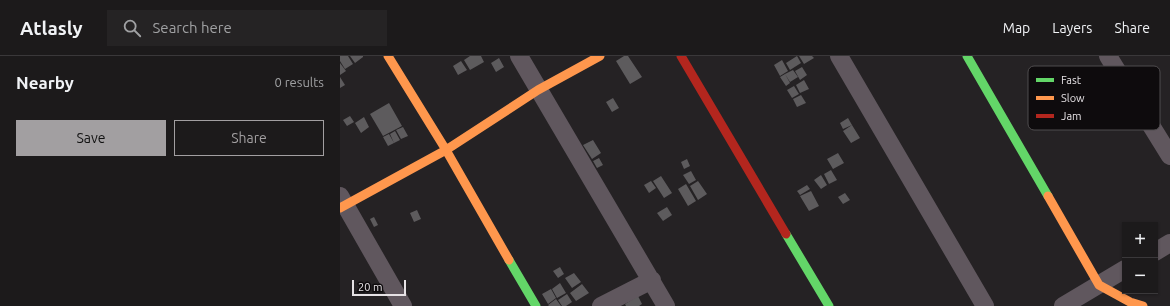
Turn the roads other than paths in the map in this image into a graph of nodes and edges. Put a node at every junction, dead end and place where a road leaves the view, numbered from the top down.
1 (388, 56) edge
2 (519, 56) edge
3 (600, 56) edge
4 (682, 56) edge
5 (839, 56) edge
6 (967, 56) edge
7 (1108, 56) edge
8 (1114, 66) edge
9 (538, 90) junction
10 (1154, 130) edge
11 (446, 150) junction
12 (1170, 156) edge
13 (342, 203) edge
14 (1170, 243) edge
15 (1158, 250) edge
16 (1122, 271) edge
17 (652, 280) junction
18 (1099, 285) junction
19 (1135, 305) edge
20 (403, 306) edge
21 (536, 306) edge
22 (602, 306) edge
23 (666, 306) edge
24 (829, 306) edge
25 (985, 306) edge
26 (1063, 306) edge

1 - 11 street
2 - 9 street
3 - 9 street
4 - 24 street
5 - 25 street
6 - 18 street
7 - 8 street
9 - 11 street
9 - 17 street
10 - 12 street
11 - 13 street
11 - 21 street
13 - 20 street
14 - 15 street
16 - 18 street
17 - 22 street
17 - 23 street
18 - 19 street
18 - 26 street

